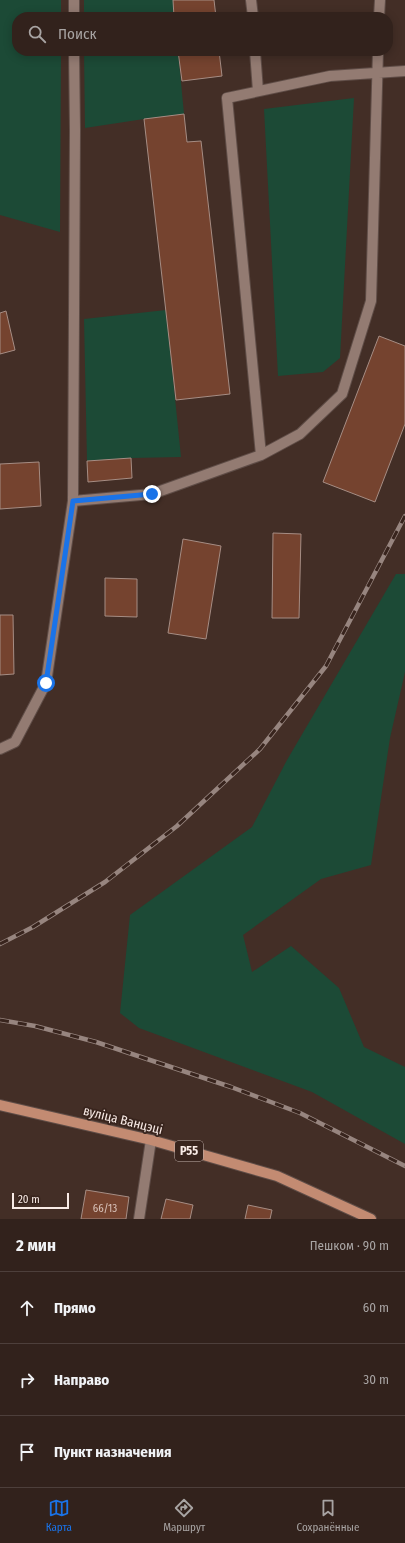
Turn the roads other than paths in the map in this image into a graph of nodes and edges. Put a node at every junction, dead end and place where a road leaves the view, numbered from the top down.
1 (74, 0) edge
2 (252, 0) edge
3 (380, 0) edge
4 (74, 12) edge
5 (253, 12) edge
6 (379, 12) edge
7 (74, 56) edge
8 (255, 56) edge
9 (378, 56) edge
10 (405, 71) edge
11 (377, 73) junction
12 (258, 91) junction
13 (260, 455) junction
14 (73, 501) junction
15 (0, 749) edge
16 (0, 1105) edge
17 (151, 1140) junction
18 (139, 1219) edge
19 (371, 1219) edge

1 - 4 street
2 - 5 street
3 - 6 street
7 - 14 street
8 - 12 street
9 - 11 street
10 - 11 street
11 - 12 street
11 - 13 street
12 - 13 street
13 - 14 street
14 - 15 street
16 - 17 main road, вуліца Ванцэці / Р55
17 - 18 street
17 - 19 main road, вуліца Ванцэці / Р55

